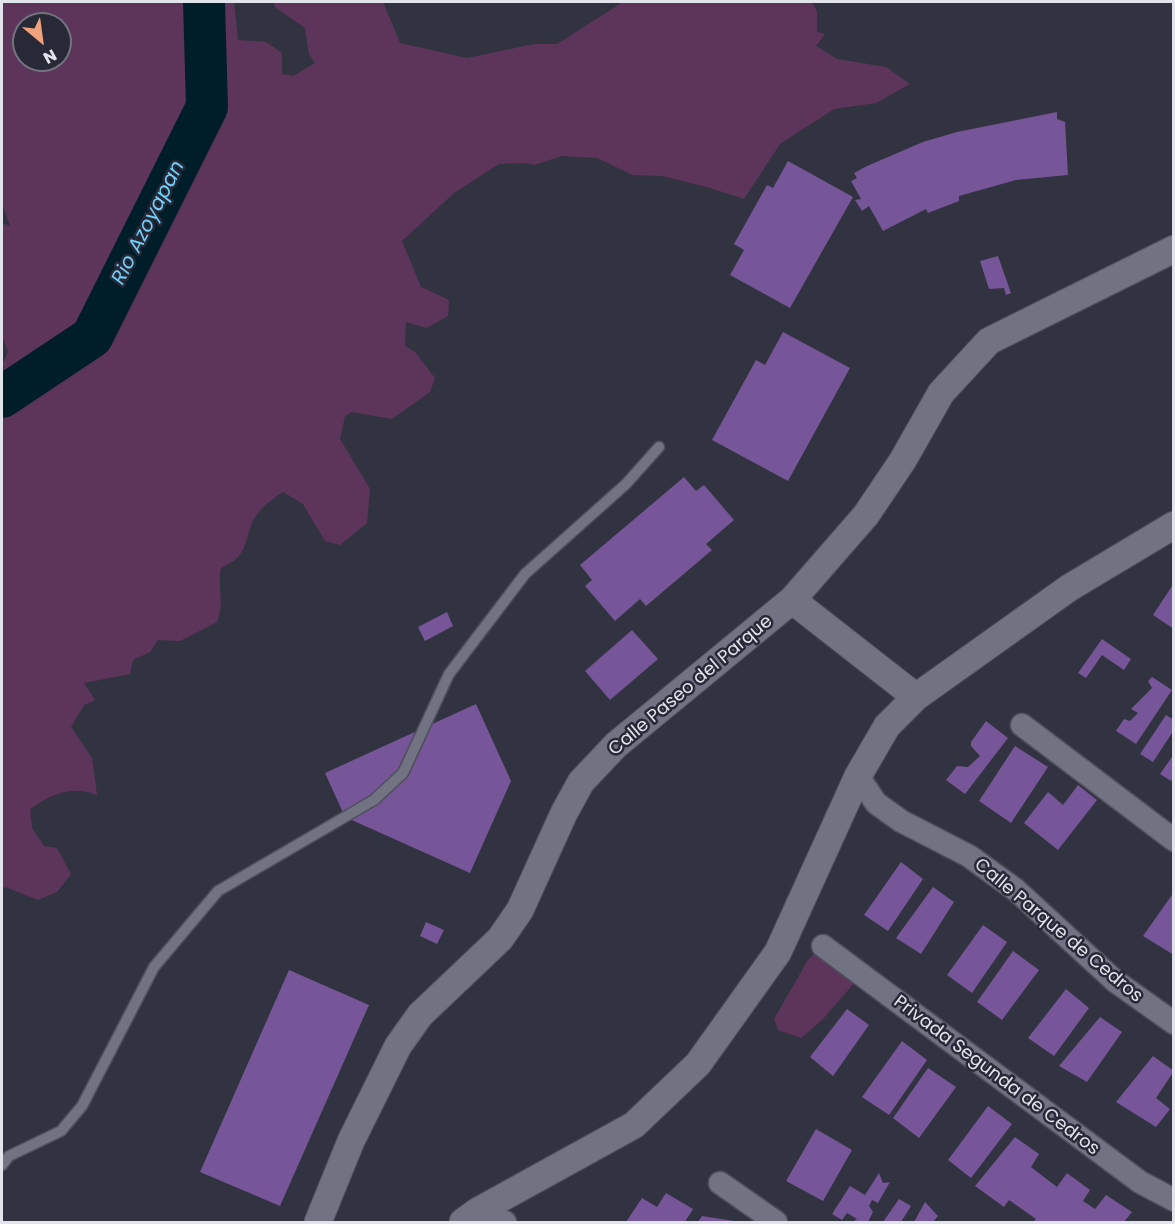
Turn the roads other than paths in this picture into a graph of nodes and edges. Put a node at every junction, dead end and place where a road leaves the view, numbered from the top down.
1 (1173, 249) edge
2 (659, 447) dead end
3 (1173, 525) edge
4 (792, 600) junction
5 (915, 697) junction
6 (1022, 726) dead end
7 (858, 776) junction
8 (1173, 840) edge
9 (823, 946) dead end
10 (1173, 1023) edge
11 (2, 1165) edge
12 (720, 1183) dead end
13 (1173, 1200) edge
14 (471, 1217) edge
15 (318, 1222) edge
16 (505, 1222) edge
17 (776, 1222) edge

1 - 4 street, Calle Paseo del Parque
2 - 11 lane
3 - 5 street
4 - 5 street
4 - 15 street, Calle Paseo del Parque
5 - 7 street
6 - 8 street
7 - 10 street, Calle Parque de Cedros
7 - 14 street
9 - 13 street, Privada Segunda de Cedros
12 - 17 street
14 - 16 street

